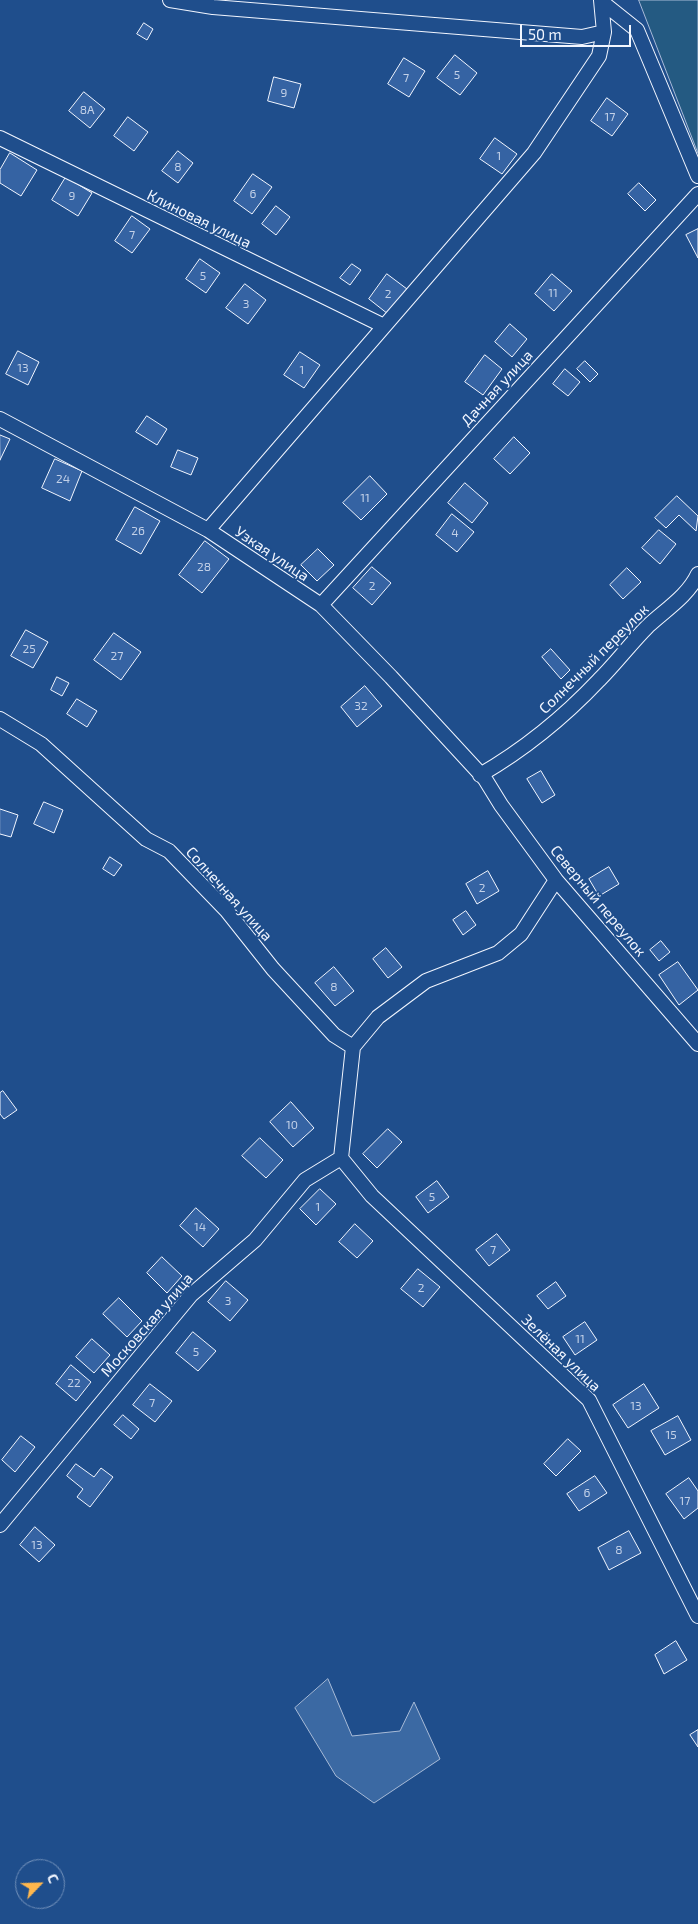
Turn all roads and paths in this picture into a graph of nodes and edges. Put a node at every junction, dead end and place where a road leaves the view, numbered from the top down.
1 (170, 0) edge
2 (601, 1) edge
3 (604, 32) junction
4 (0, 138) edge
5 (698, 176) edge
6 (698, 194) edge
7 (384, 326) junction
8 (0, 420) edge
9 (208, 530) junction
10 (696, 582) edge
11 (321, 605) junction
12 (0, 719) edge
13 (480, 775) junction
14 (556, 880) junction
15 (698, 1044) edge
16 (353, 1047) junction
17 (341, 1158) junction
18 (0, 1525) edge
19 (698, 1616) edge

1 - 3 street
2 - 3 street
2 - 5 street
3 - 7 street
4 - 7 street, Клиновая улица
6 - 11 street, Дачная улица
7 - 9 street
8 - 9 street, Узкая улица
9 - 11 street, Узкая улица
10 - 13 street, Солнечный переулок
11 - 13 street, Узкая улица
12 - 16 street, Солнечная улица
13 - 14 street, Северный переулок
14 - 15 street, Северный переулок
14 - 16 street
16 - 17 street
17 - 18 street, Московская улица
17 - 19 street, Зелёная улица

